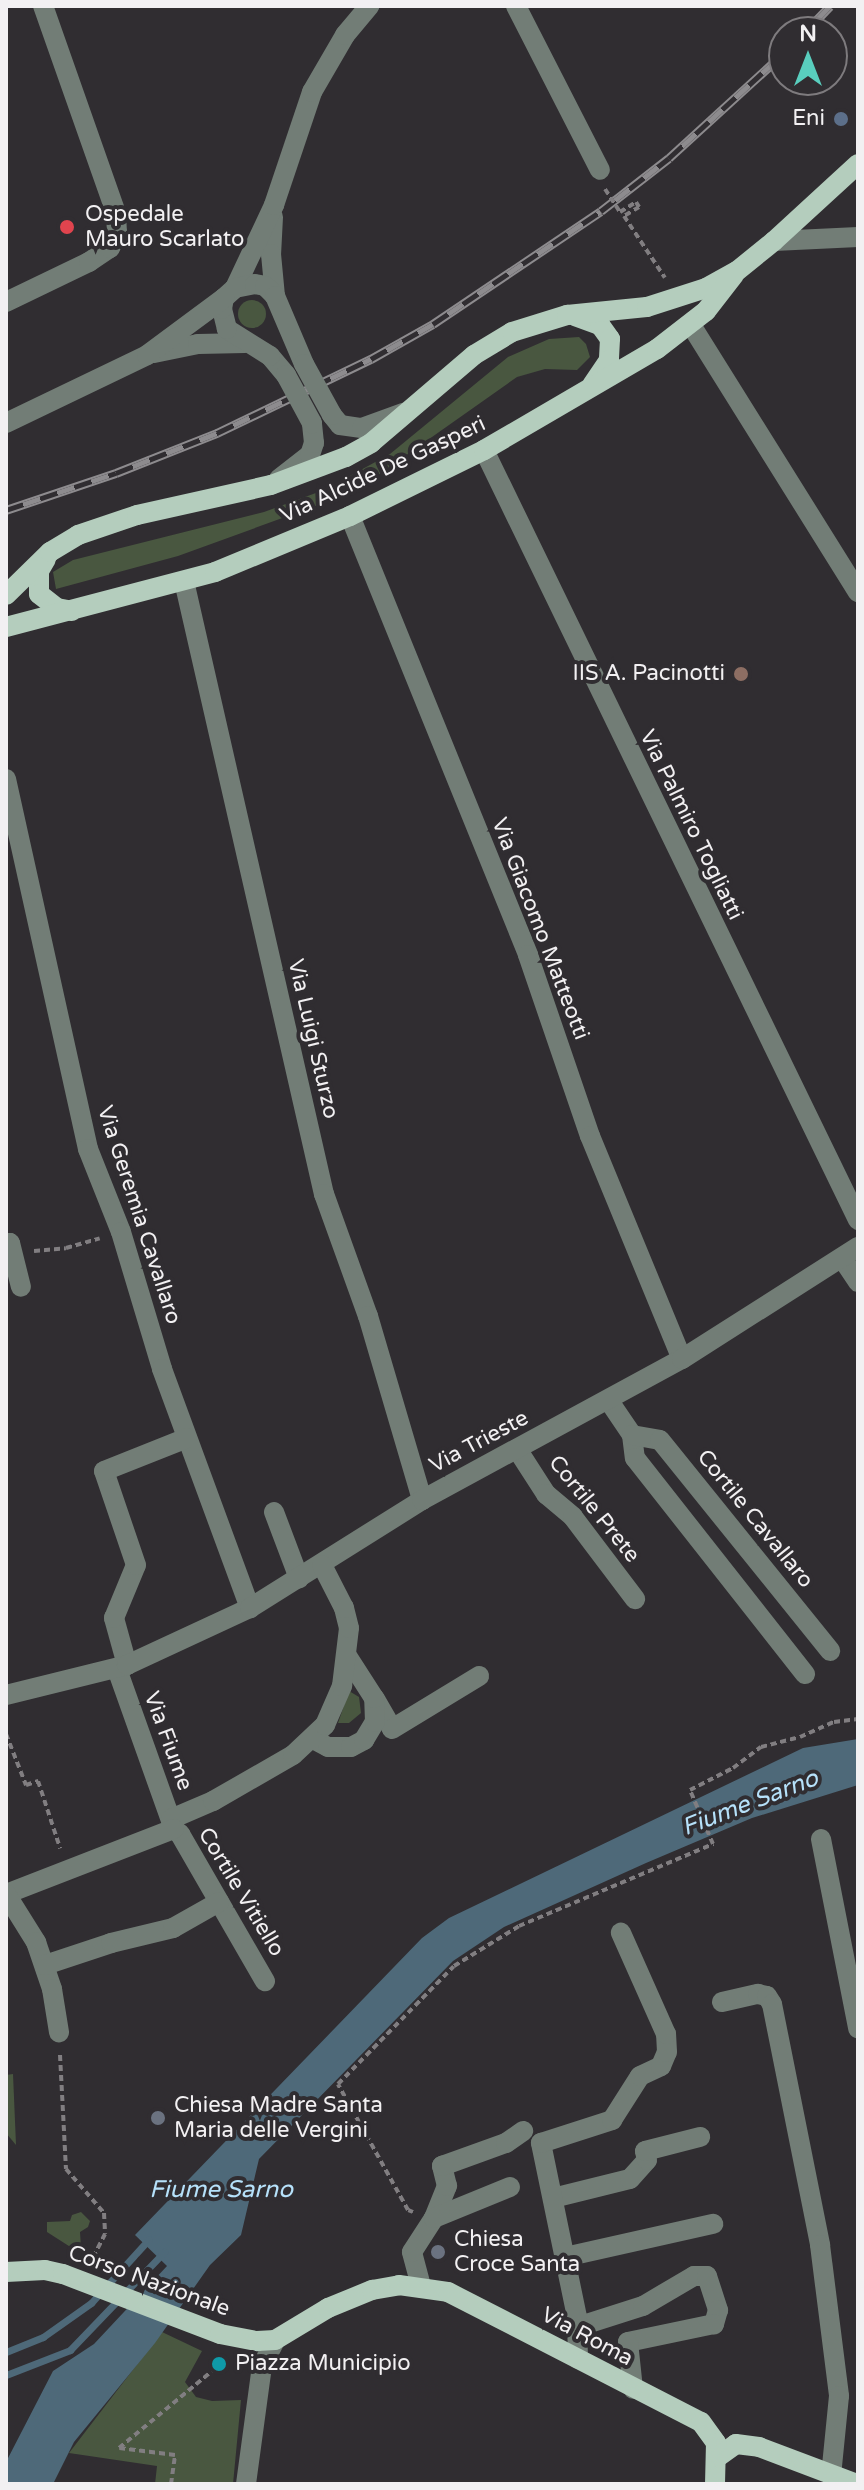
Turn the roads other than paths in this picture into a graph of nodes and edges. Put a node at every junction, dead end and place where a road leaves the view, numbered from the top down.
1 (43, 6) edge
2 (369, 6) edge
3 (516, 6) edge
4 (855, 172) edge
5 (602, 180) road end
6 (274, 205) junction
7 (858, 237) edge
8 (774, 241) junction
9 (737, 271) junction
10 (230, 293) junction
11 (275, 296) junction
12 (6, 302) edge
13 (567, 315) junction
14 (691, 325) junction
15 (246, 343) junction
16 (147, 355) junction
17 (295, 369) junction
18 (587, 391) junction
19 (410, 410) junction
20 (6, 423) edge
21 (484, 450) junction
22 (271, 485) junction
23 (350, 516) junction
24 (50, 552) junction
25 (184, 581) junction
26 (858, 592) edge
27 (6, 595) edge
28 (73, 611) junction
29 (6, 627) edge
30 (6, 779) edge
31 (858, 1220) edge
32 (9, 1249) edge
33 (850, 1252) edge
34 (858, 1282) edge
35 (21, 1287) dead end
36 (682, 1359) junction
37 (609, 1401) junction
38 (632, 1435) junction
39 (187, 1438) junction
40 (517, 1449) junction
41 (422, 1500) junction
42 (274, 1512) dead end
43 (322, 1565) junction
44 (299, 1578) junction
45 (635, 1599) dead end
46 (250, 1608) junction
47 (830, 1651) dead end
48 (347, 1656) junction
49 (122, 1667) junction
50 (805, 1674) dead end
51 (479, 1676) dead end
52 (6, 1695) edge
53 (374, 1698) junction
54 (313, 1739) junction
55 (172, 1824) junction
56 (821, 1839) dead end
57 (6, 1894) edge
58 (219, 1902) junction
59 (621, 1933) dead end
60 (45, 1965) junction
61 (265, 1981) dead end
62 (722, 2002) dead end
63 (858, 2028) edge
64 (59, 2032) road end
65 (523, 2131) dead end
66 (700, 2137) dead end
67 (510, 2187) dead end
68 (553, 2198) junction
69 (713, 2224) dead end
70 (429, 2226) junction
71 (565, 2257) junction
72 (6, 2272) edge
73 (421, 2286) junction
74 (577, 2327) junction
75 (275, 2340) junction
76 (578, 2359) junction
77 (633, 2389) junction
78 (718, 2457) junction
79 (831, 2476) junction
80 (246, 2484) edge
81 (715, 2484) edge
82 (857, 2484) edge

1 - 12 street
2 - 6 street
3 - 5 street
4 - 8 main road, Via Alcide De Gasperi
6 - 10 street
6 - 11 street
7 - 8 street
8 - 9 main road, Via Alcide De Gasperi
9 - 13 main road, Via Alcide De Gasperi
9 - 14 main road, Via Alcide De Gasperi
10 - 11 street
10 - 15 street
10 - 16 street
11 - 17 street
13 - 18 main road
13 - 19 main road, Via Alcide De Gasperi
14 - 18 main road, Via Alcide De Gasperi
14 - 26 street
15 - 16 street
15 - 17 street
16 - 20 street
17 - 19 street, bridge
17 - 22 street, bridge
18 - 21 main road, Via Alcide De Gasperi
19 - 22 main road, Via Alcide De Gasperi
21 - 23 main road, Via Alcide De Gasperi
21 - 31 street, Via Palmiro Togliatti
22 - 24 main road, Via Alcide De Gasperi
23 - 25 main road, Via Alcide De Gasperi
23 - 36 street, Via Giacomo Matteotti
24 - 27 main road, Via Alcide De Gasperi
24 - 28 main road
25 - 28 main road, Via Alcide De Gasperi
25 - 41 street, Via Luigi Sturzo
28 - 29 main road, Via Alcide De Gasperi
30 - 39 street, Via Geremia Cavallaro
32 - 35 street
33 - 34 street
33 - 36 street, Via Trieste
36 - 37 street, Via Trieste
37 - 38 street
37 - 40 street, Via Trieste
38 - 47 street, Cortile Cavallaro
38 - 50 street
39 - 46 street, Via Geremia Cavallaro
39 - 49 street, Via Fiume
40 - 41 street, Via Trieste
40 - 45 street, Cortile Prete
41 - 43 street, Via Trieste
42 - 44 street
43 - 44 street, Via Trieste
43 - 48 street
44 - 46 street, Via Trieste
46 - 49 street, Via Trieste
48 - 53 street
48 - 54 street
49 - 52 street, Via Trieste
49 - 55 street, Via Fiume
51 - 53 street
53 - 54 street
54 - 55 street
55 - 57 street
55 - 58 street, Cortile Vitiello
56 - 63 street
57 - 60 street
58 - 60 street
58 - 61 street, Cortile Vitiello
59 - 68 street
60 - 64 street
62 - 79 street
65 - 70 street
66 - 68 street
67 - 70 street
68 - 71 street
69 - 71 street
70 - 73 street
71 - 74 street
72 - 75 main road, Corso Nazionale
73 - 75 main road, Via Roma
73 - 76 main road, Via Roma
74 - 76 street
74 - 77 street
75 - 80 street
76 - 77 main road, Via Roma
77 - 78 main road, Via Roma
78 - 79 main road
78 - 81 main road
79 - 82 main road

